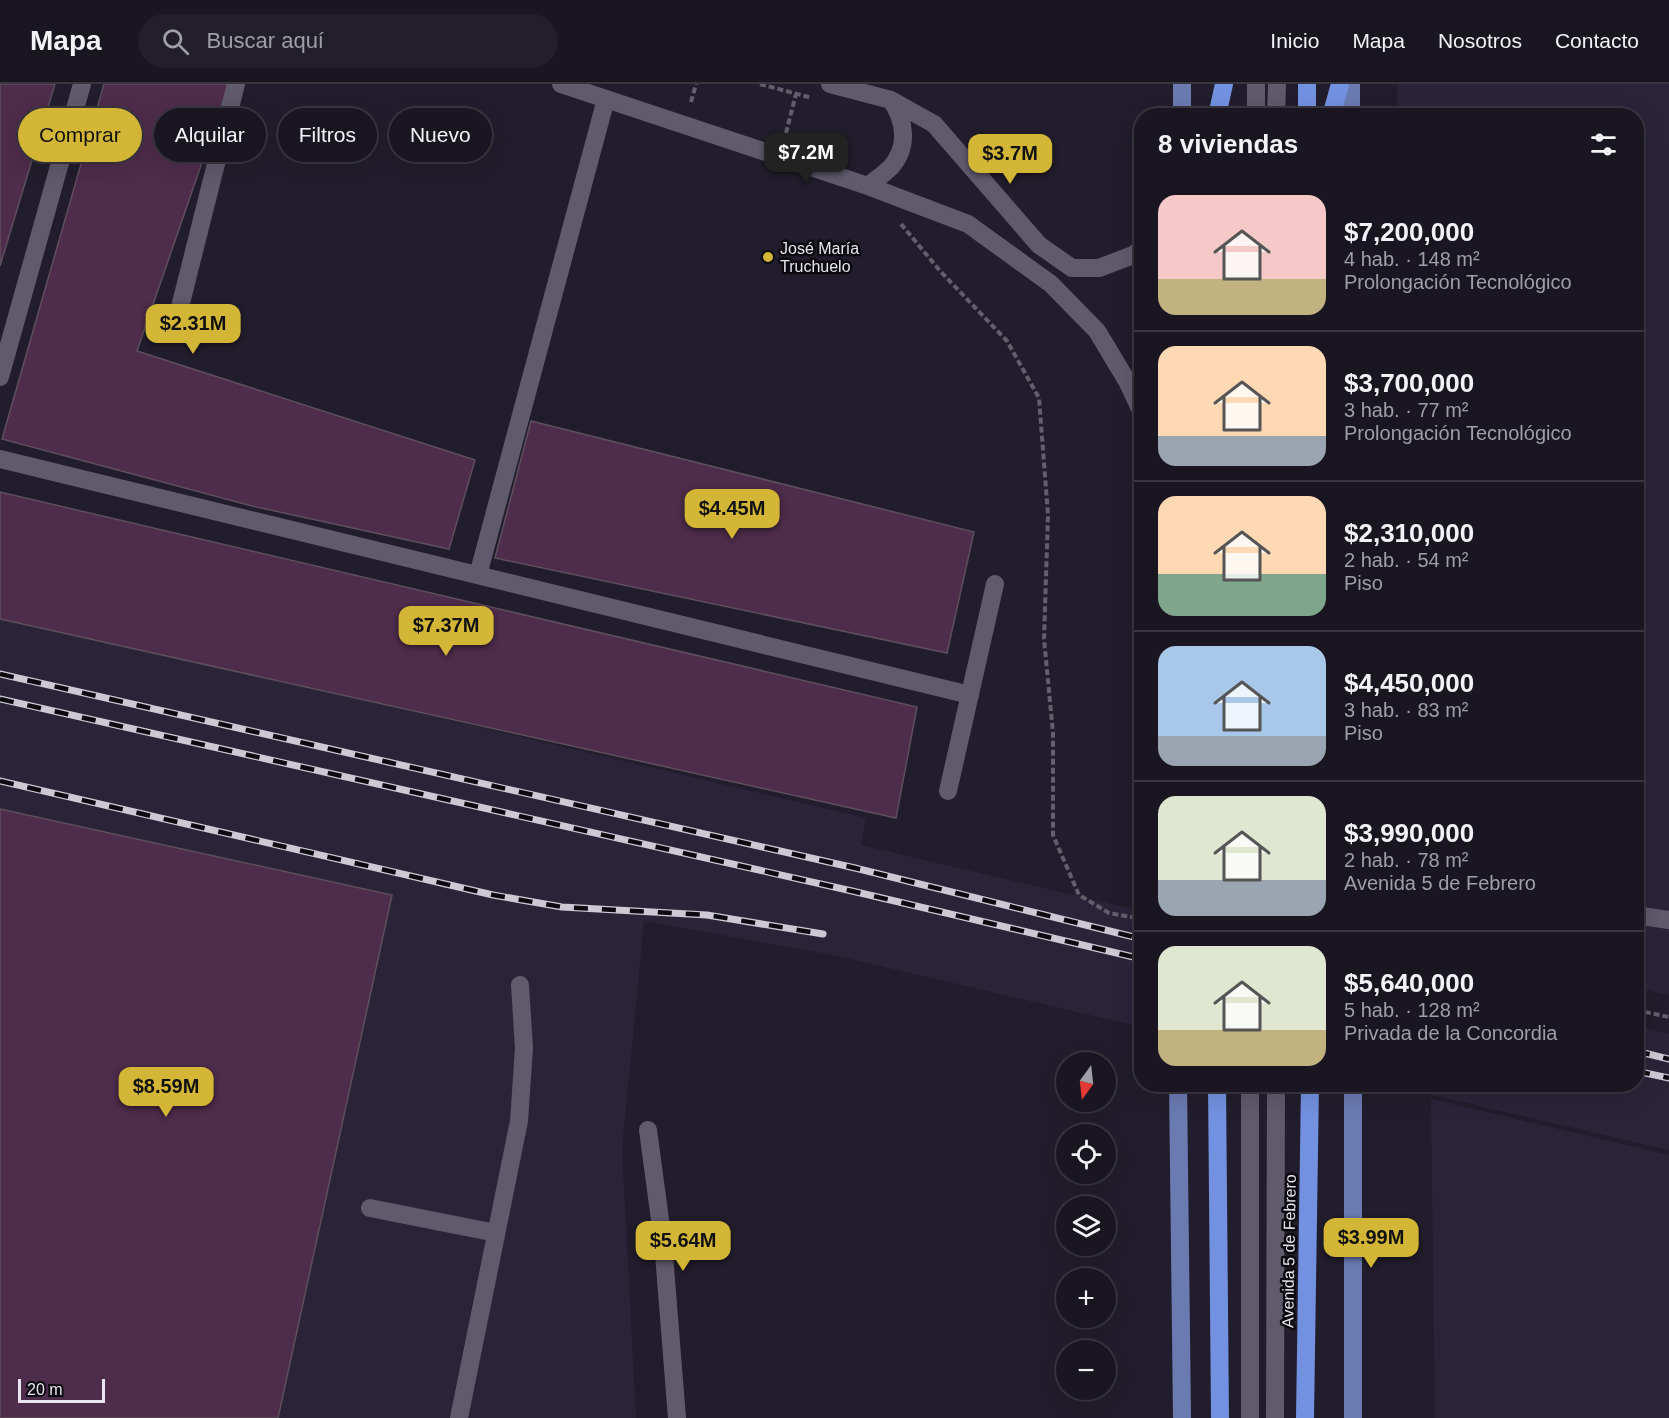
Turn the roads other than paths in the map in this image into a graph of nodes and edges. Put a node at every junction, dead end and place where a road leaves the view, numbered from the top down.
1 (82, 84) edge
2 (236, 84) edge
3 (561, 84) edge
4 (831, 84) edge
5 (1182, 84) edge
6 (1225, 84) edge
7 (1256, 84) edge
8 (1277, 84) edge
9 (1307, 84) edge
10 (1340, 84) edge
11 (1351, 84) edge
12 (606, 99) junction
13 (891, 100) junction
14 (1182, 108) edge
15 (1219, 108) edge
16 (1226, 108) edge
17 (1256, 108) edge
18 (1276, 108) edge
19 (1307, 108) edge
20 (1333, 108) edge
21 (1351, 108) edge
22 (868, 186) junction
23 (1134, 254) edge
24 (175, 327) dead end
25 (0, 377) edge
26 (1134, 396) edge
27 (0, 459) edge
28 (478, 575) junction
29 (995, 584) dead end
30 (970, 695) junction
31 (948, 791) dead end
32 (1644, 916) edge
33 (1669, 920) edge
34 (520, 985) dead end
35 (1178, 1092) edge
36 (1217, 1092) edge
37 (1250, 1092) edge
38 (1276, 1092) edge
39 (1310, 1092) edge
40 (1353, 1092) edge
41 (648, 1130) dead end
42 (370, 1208) dead end
43 (496, 1233) junction
44 (459, 1418) edge
45 (676, 1418) edge
46 (1182, 1418) edge
47 (1220, 1418) edge
48 (1250, 1418) edge
49 (1275, 1418) edge
50 (1305, 1418) edge
51 (1353, 1418) edge

1 - 25 street
2 - 24 street
3 - 12 street
4 - 13 street
5 - 14 main road
6 - 15 highway
6 - 16 highway
7 - 17 street
8 - 18 street
9 - 19 highway
10 - 20 highway
11 - 21 main road
12 - 22 street
12 - 28 street
13 - 22 street
13 - 23 street
22 - 26 street
27 - 28 street
28 - 30 street
29 - 30 street
30 - 31 street
32 - 33 street
34 - 43 street
35 - 46 main road
36 - 47 highway
37 - 48 street
38 - 49 street
39 - 50 highway, Avenida 5 de Febrero
40 - 51 main road
41 - 45 street
42 - 43 street
43 - 44 street

